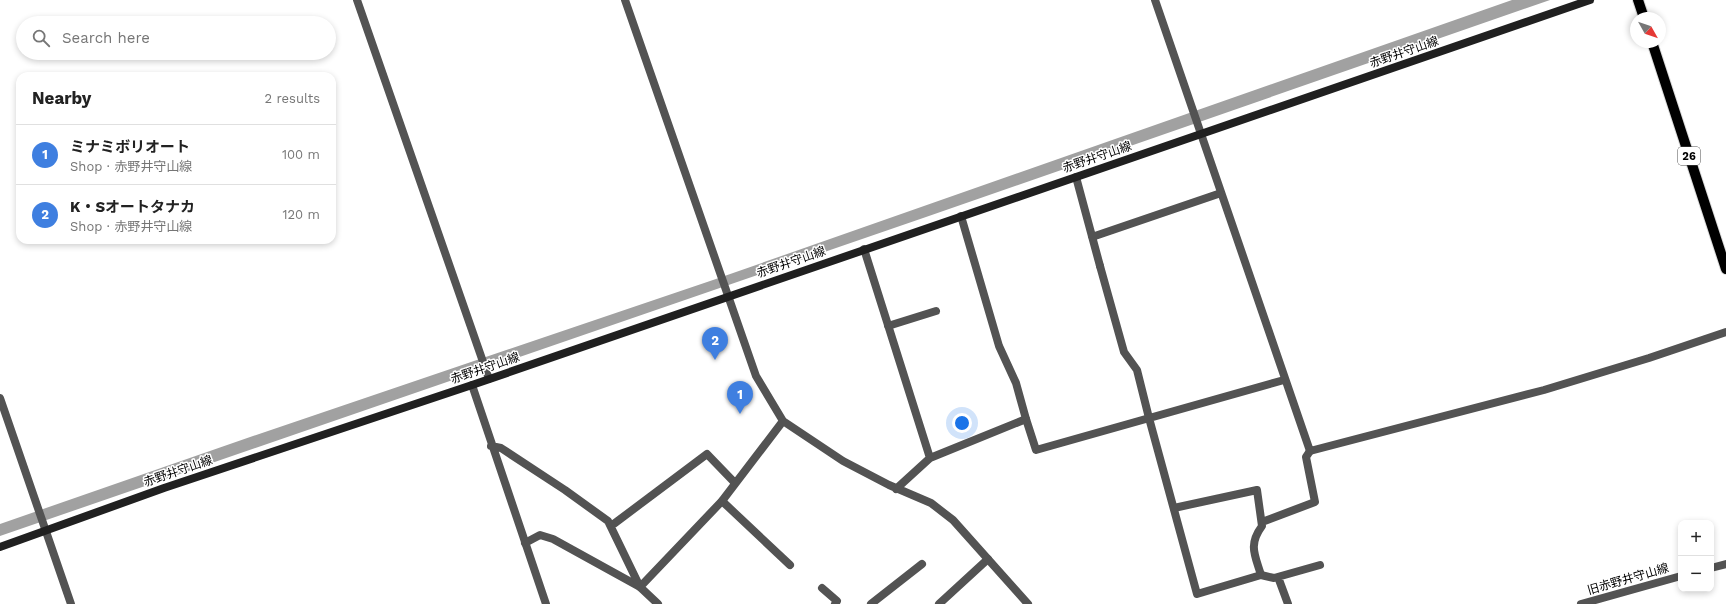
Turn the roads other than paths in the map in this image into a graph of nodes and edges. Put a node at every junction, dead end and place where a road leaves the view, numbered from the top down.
1 (357, 0) edge
2 (625, 0) edge
3 (1155, 0) edge
4 (1590, 0) edge
5 (1638, 0) edge
6 (1642, 12) edge
7 (1654, 48) edge
8 (1201, 134) junction
9 (1076, 177) junction
10 (1221, 193) junction
11 (961, 216) junction
12 (1092, 237) junction
13 (864, 249) junction
14 (1726, 269) edge
15 (728, 297) junction
16 (936, 311) dead end
17 (888, 326) junction
18 (1726, 332) edge
19 (489, 379) junction
20 (1284, 380) junction
21 (472, 385) junction
22 (0, 398) edge
23 (1149, 418) junction
24 (1026, 419) junction
25 (783, 421) junction
26 (491, 446) junction
27 (1310, 451) junction
28 (930, 458) junction
29 (735, 483) junction
30 (896, 489) junction
31 (722, 501) junction
32 (1174, 508) junction
33 (1262, 522) junction
34 (610, 526) junction
35 (46, 531) junction
36 (525, 543) junction
37 (0, 547) edge
38 (988, 559) junction
39 (922, 564) dead end
40 (1726, 564) edge
41 (790, 565) dead end
42 (1320, 565) dead end
43 (1714, 567) edge
44 (1261, 575) junction
45 (1278, 577) junction
46 (1678, 577) edge
47 (640, 587) junction
48 (822, 588) dead end
49 (1592, 603) edge
50 (71, 604) edge
51 (546, 604) edge
52 (658, 604) edge
53 (835, 604) edge
54 (871, 604) edge
55 (939, 604) edge
56 (1028, 604) edge
57 (1288, 604) edge
58 (1581, 604) edge

1 - 19 street
2 - 15 street
3 - 8 street
4 - 8 main road, 赤野井守山線
5 - 6 main road
7 - 14 main road, 26
8 - 9 main road, 赤野井守山線
8 - 10 street
9 - 11 main road, 赤野井守山線
9 - 12 street
10 - 12 street
10 - 20 street
11 - 13 main road, 赤野井守山線
11 - 24 street
12 - 23 street
13 - 15 main road, 赤野井守山線
13 - 17 street
15 - 19 main road, 赤野井守山線
15 - 25 street
16 - 17 street
17 - 28 street
18 - 27 street
19 - 21 main road, 赤野井守山線
20 - 23 street
20 - 27 street
21 - 26 street
21 - 35 main road, 赤野井守山線
22 - 35 street
23 - 24 street
23 - 32 street
24 - 28 street
25 - 29 street
25 - 30 street
26 - 34 street
26 - 36 street
27 - 33 street
28 - 30 street
29 - 31 street
29 - 34 street
30 - 38 street
31 - 41 street
31 - 47 street
32 - 33 street
32 - 44 street
33 - 44 street
34 - 47 street
35 - 37 main road, 赤野井守山線
35 - 50 street
36 - 47 street
36 - 51 street
38 - 55 street
38 - 56 street
39 - 54 street
40 - 43 street
42 - 45 street
44 - 45 street
45 - 57 street
46 - 49 street, 旧赤野井守山線
47 - 52 street
48 - 53 street
49 - 58 street, 旧赤野井守山線

